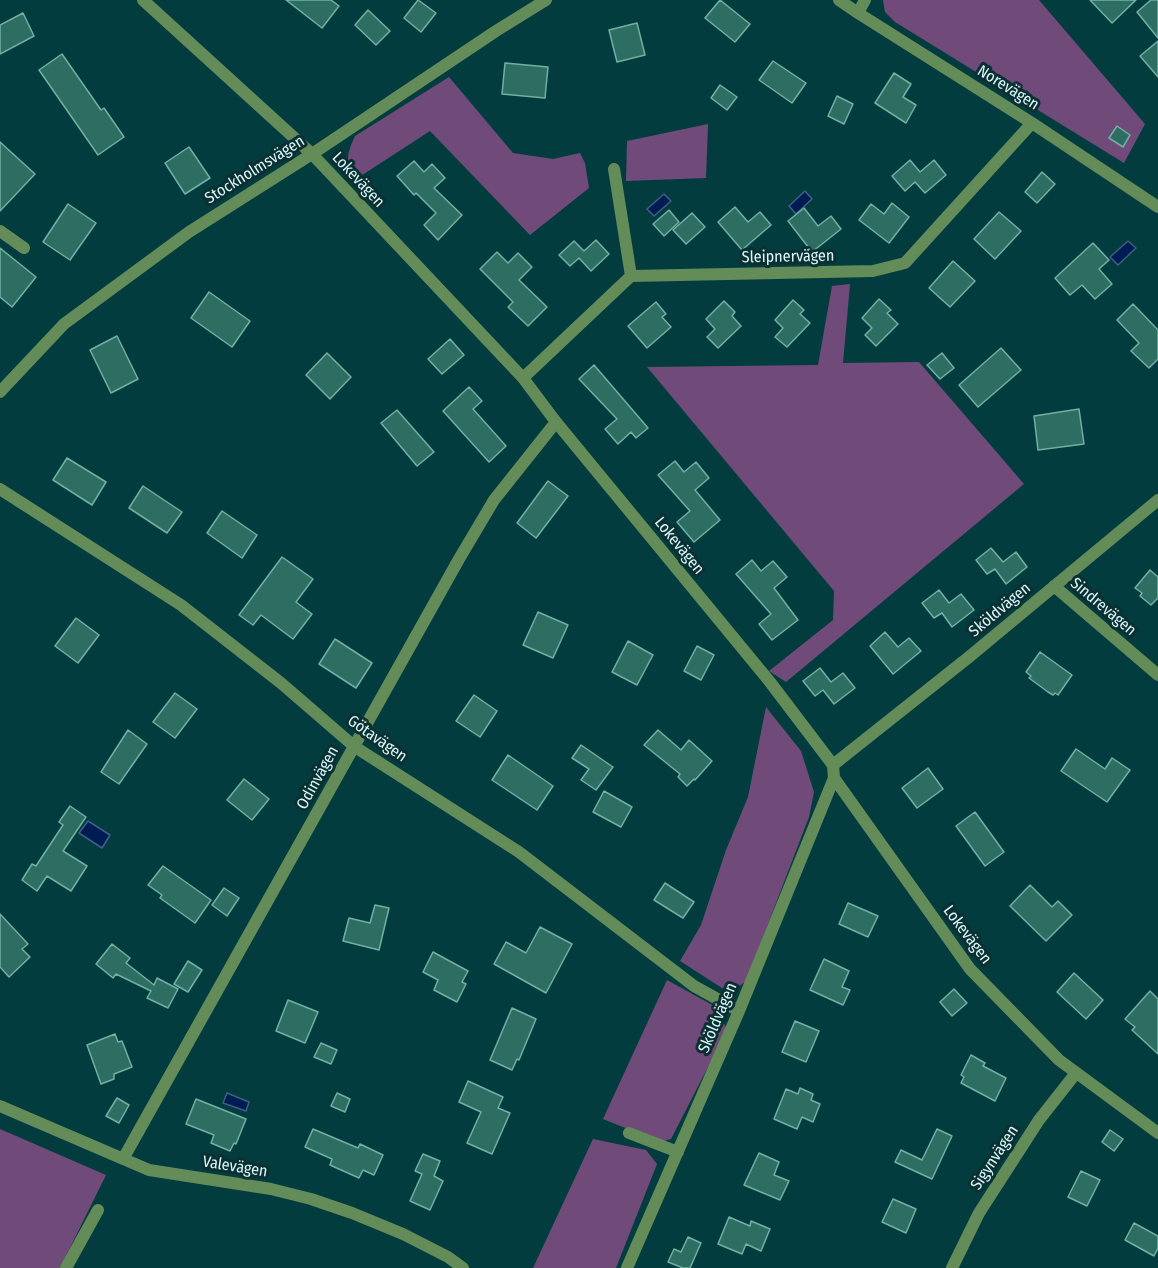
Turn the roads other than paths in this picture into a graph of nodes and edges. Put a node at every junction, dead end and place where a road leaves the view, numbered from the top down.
1 (143, 0) edge
2 (546, 0) edge
3 (839, 0) edge
4 (865, 0) edge
5 (858, 13) junction
6 (1032, 123) junction
7 (312, 154) junction
8 (614, 169) dead end
9 (1158, 207) edge
10 (0, 231) edge
11 (24, 248) dead end
12 (632, 276) junction
13 (523, 378) junction
14 (0, 392) edge
15 (556, 422) junction
16 (0, 489) edge
17 (1158, 500) edge
18 (1054, 586) junction
19 (1158, 675) edge
20 (355, 747) junction
21 (833, 765) junction
22 (834, 778) junction
23 (740, 1011) junction
24 (1076, 1073) junction
25 (0, 1106) edge
26 (629, 1133) dead end
27 (1158, 1133) edge
28 (678, 1152) junction
29 (123, 1159) junction
30 (98, 1210) dead end
31 (66, 1268) edge
32 (463, 1268) edge
33 (627, 1268) edge
34 (952, 1268) edge

1 - 7 street, Lokevägen
2 - 7 street, Stockholmsvägen
3 - 5 street, Norevägen
4 - 5 street
5 - 6 street, Norevägen
6 - 9 street, Norevägen
6 - 12 street, Sleipnervägen
7 - 13 street, Lokevägen
7 - 14 street, Stockholmsvägen
8 - 12 street
10 - 11 street
12 - 13 street
13 - 15 street, Lokevägen
15 - 20 street, Odinvägen
15 - 21 street, Lokevägen
16 - 20 street, Götavägen
17 - 18 street, Sköldvägen
18 - 19 street, Sindrevägen
18 - 21 street, Sköldvägen
20 - 23 street, Götavägen
20 - 29 street, Odinvägen
21 - 22 street
22 - 23 street, Sköldvägen
22 - 24 street, Lokevägen
23 - 28 street, Sköldvägen
24 - 27 street, Lokevägen
24 - 34 street, Sigynvägen
25 - 29 street, Valevägen
26 - 28 street
28 - 33 street, Sköldvägen
29 - 32 street, Valevägen
30 - 31 street

